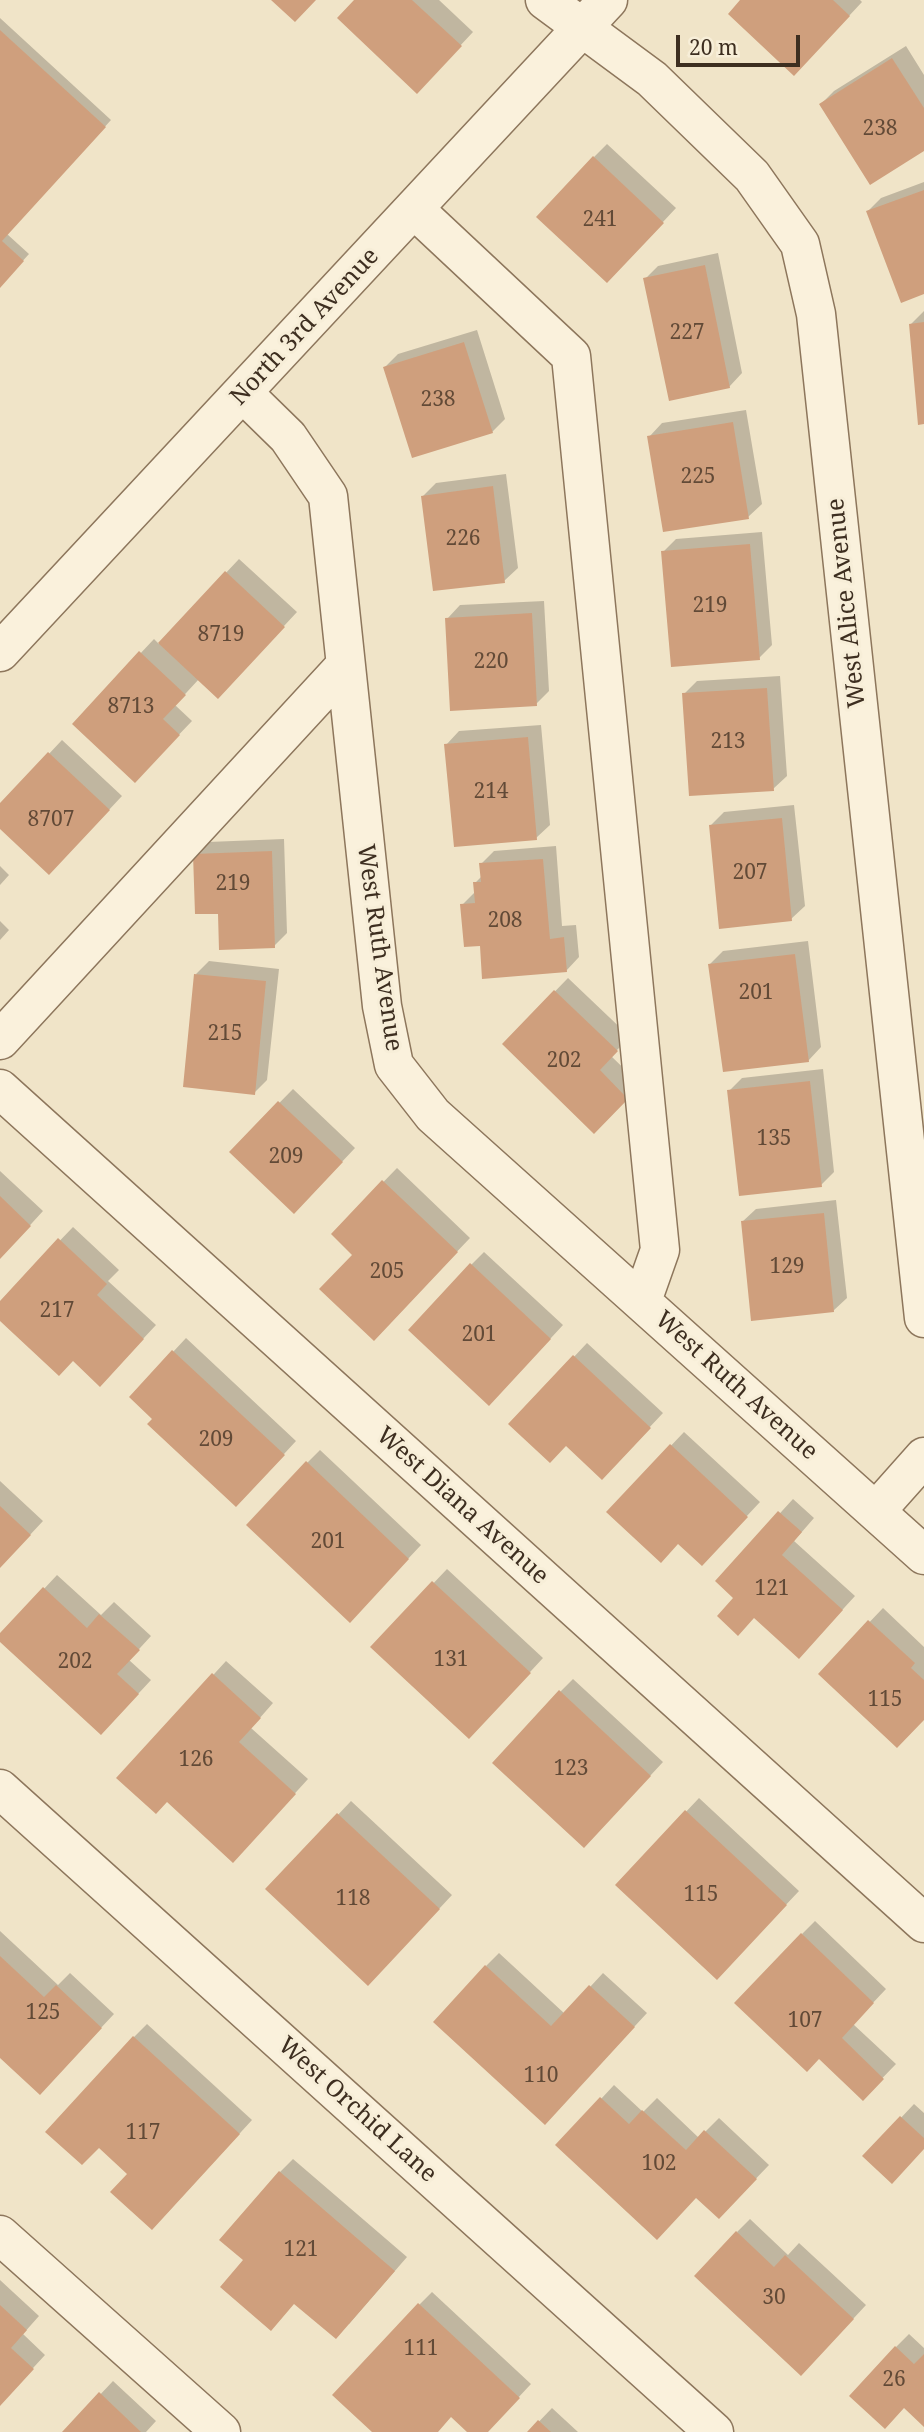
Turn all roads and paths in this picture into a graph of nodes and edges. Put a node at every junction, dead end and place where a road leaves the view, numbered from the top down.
1 (545, 0) edge
2 (608, 0) edge
3 (583, 28) junction
4 (414, 209) junction
5 (243, 393) junction
6 (0, 652) edge
7 (345, 666) junction
8 (0, 1040) edge
9 (0, 1089) edge
10 (642, 1301) junction
11 (924, 1318) edge
12 (924, 1457) edge
13 (876, 1511) junction
14 (924, 1555) edge
15 (0, 1788) edge
16 (924, 1923) edge
17 (0, 2235) edge
18 (220, 2432) edge
19 (714, 2432) edge

1 - 3 street, West Alice Avenue
2 - 3 street, North 3rd Avenue
3 - 4 street, North 3rd Avenue
3 - 11 street, West Alice Avenue
4 - 5 street, North 3rd Avenue
4 - 10 street
5 - 6 street, North 3rd Avenue
5 - 7 street, West Ruth Avenue
7 - 8 street
7 - 10 street, West Ruth Avenue
9 - 16 street, West Diana Avenue
10 - 13 street, West Ruth Avenue
12 - 13 street
13 - 14 street, West Ruth Avenue
15 - 19 street, West Orchid Lane
17 - 18 street

